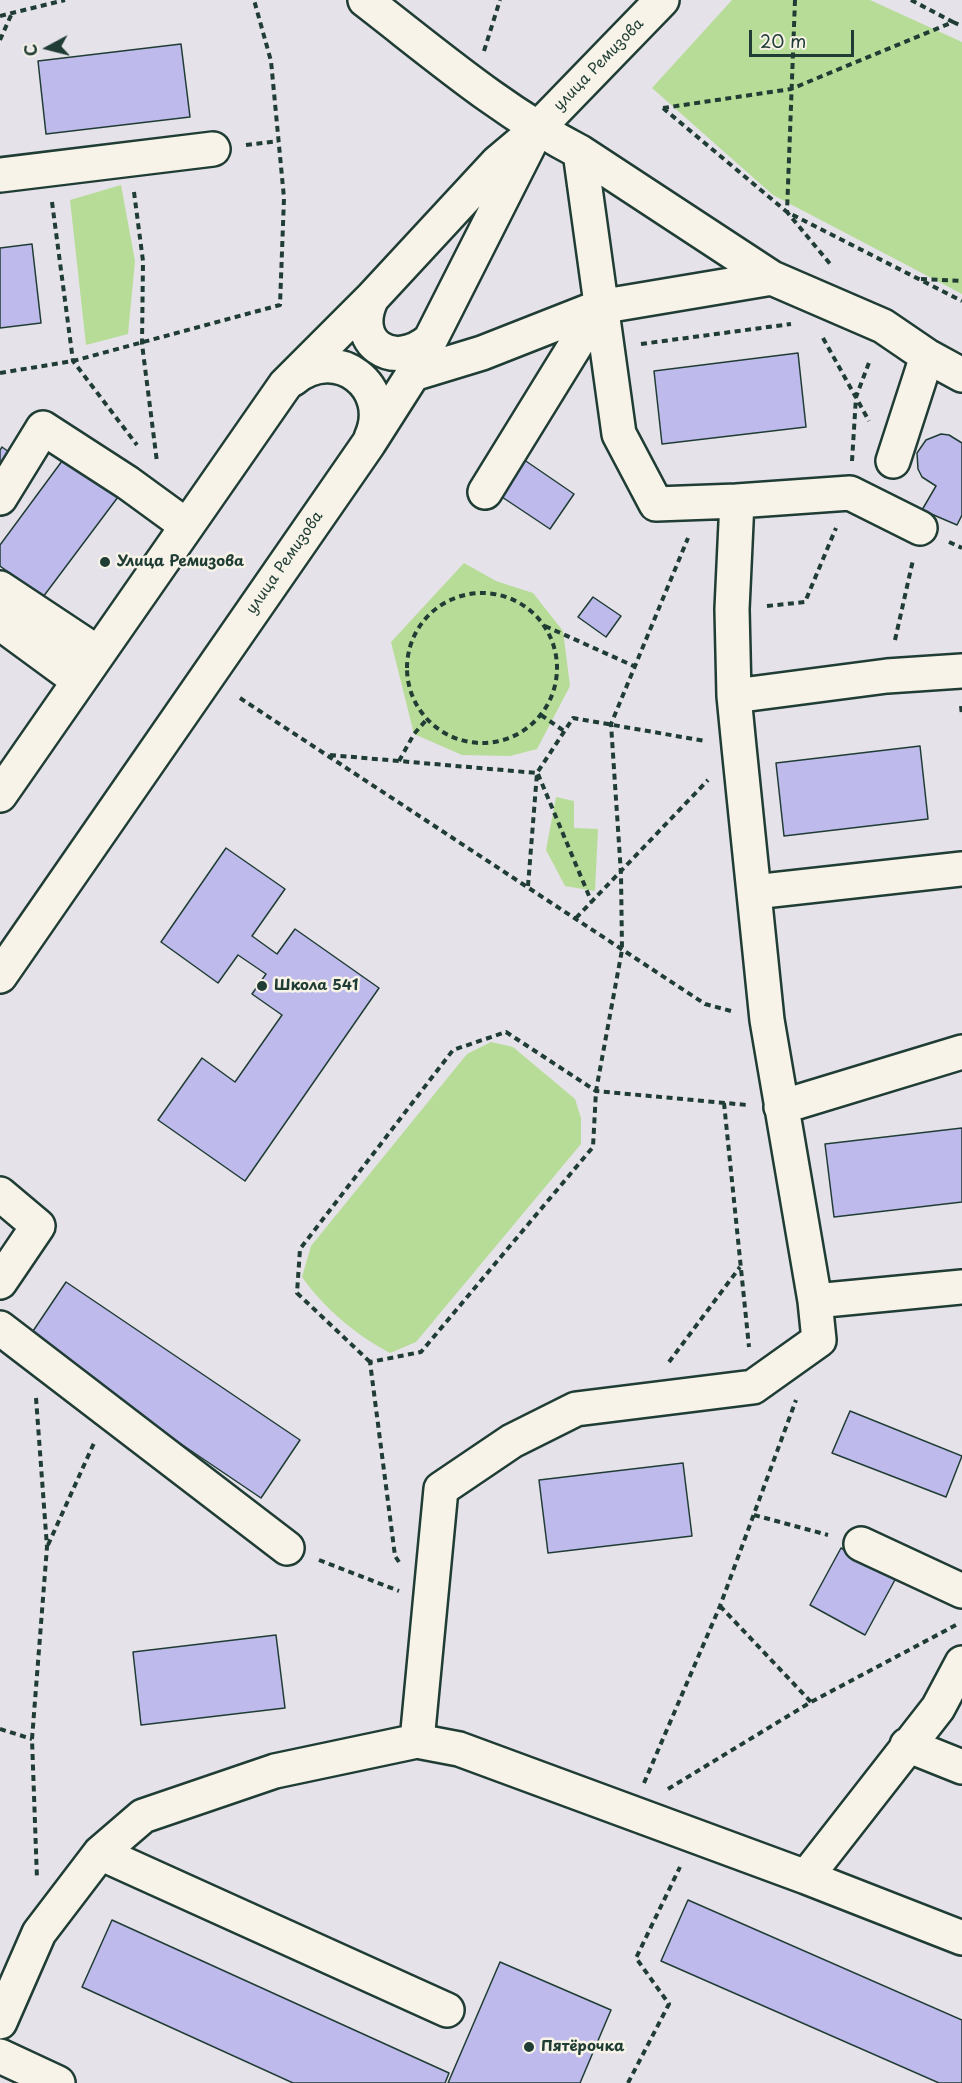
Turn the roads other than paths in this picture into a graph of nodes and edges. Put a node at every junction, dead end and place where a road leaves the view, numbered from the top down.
1 (365, 0) edge
2 (662, 0) edge
3 (536, 130) junction
4 (213, 149) dead end
5 (580, 152) junction
6 (0, 175) edge
7 (783, 283) junction
8 (372, 298) junction
9 (599, 307) junction
10 (430, 340) junction
11 (927, 356) junction
12 (413, 374) junction
13 (962, 375) edge
14 (285, 385) junction
15 (369, 443) junction
16 (893, 461) road end
17 (485, 492) dead end
18 (0, 498) edge
19 (737, 501) junction
20 (187, 526) junction
21 (920, 528) road end
22 (0, 588) edge
23 (0, 623) edge
24 (98, 653) junction
25 (962, 671) edge
26 (79, 681) junction
27 (734, 696) junction
28 (0, 795) edge
29 (962, 869) edge
30 (754, 892) junction
31 (0, 976) edge
32 (962, 1052) edge
33 (781, 1107) junction
34 (0, 1194) edge
35 (0, 1282) edge
36 (962, 1287) edge
37 (815, 1301) junction
38 (0, 1328) edge
39 (861, 1544) road end
40 (287, 1548) road end
41 (962, 1591) edge
42 (962, 1664) edge
43 (417, 1741) junction
44 (907, 1745) junction
45 (962, 1767) edge
46 (100, 1853) junction
47 (806, 1877) junction
48 (962, 1938) edge
49 (447, 2010) dead end
50 (0, 2022) edge
51 (0, 2056) edge
52 (58, 2083) edge

1 - 3 street
2 - 3 street, улица Ремизова
3 - 5 street
3 - 8 street, улица Ремизова
3 - 10 street, улица Ремизова
4 - 6 street
5 - 7 street
5 - 9 street
7 - 9 street
7 - 11 street
8 - 10 street
8 - 14 street, улица Ремизова
9 - 12 street
9 - 17 street
9 - 19 street
10 - 12 street, улица Ремизова
11 - 13 street
11 - 16 street
12 - 15 street, улица Ремизова
14 - 15 street
14 - 20 street, улица Ремизова
15 - 31 street, улица Ремизова
18 - 20 street
19 - 21 street
19 - 27 street
20 - 24 street, улица Ремизова
22 - 24 street
23 - 26 street
24 - 26 street, улица Ремизова
25 - 27 street
26 - 28 street, улица Ремизова
27 - 30 street
29 - 30 street
30 - 33 street
32 - 33 street
33 - 37 street
34 - 35 street
36 - 37 street
37 - 43 street
38 - 40 street
39 - 41 street
42 - 44 street
43 - 46 street
43 - 47 street
44 - 45 street
44 - 47 street
46 - 49 street
46 - 50 street
47 - 48 street
51 - 52 street

